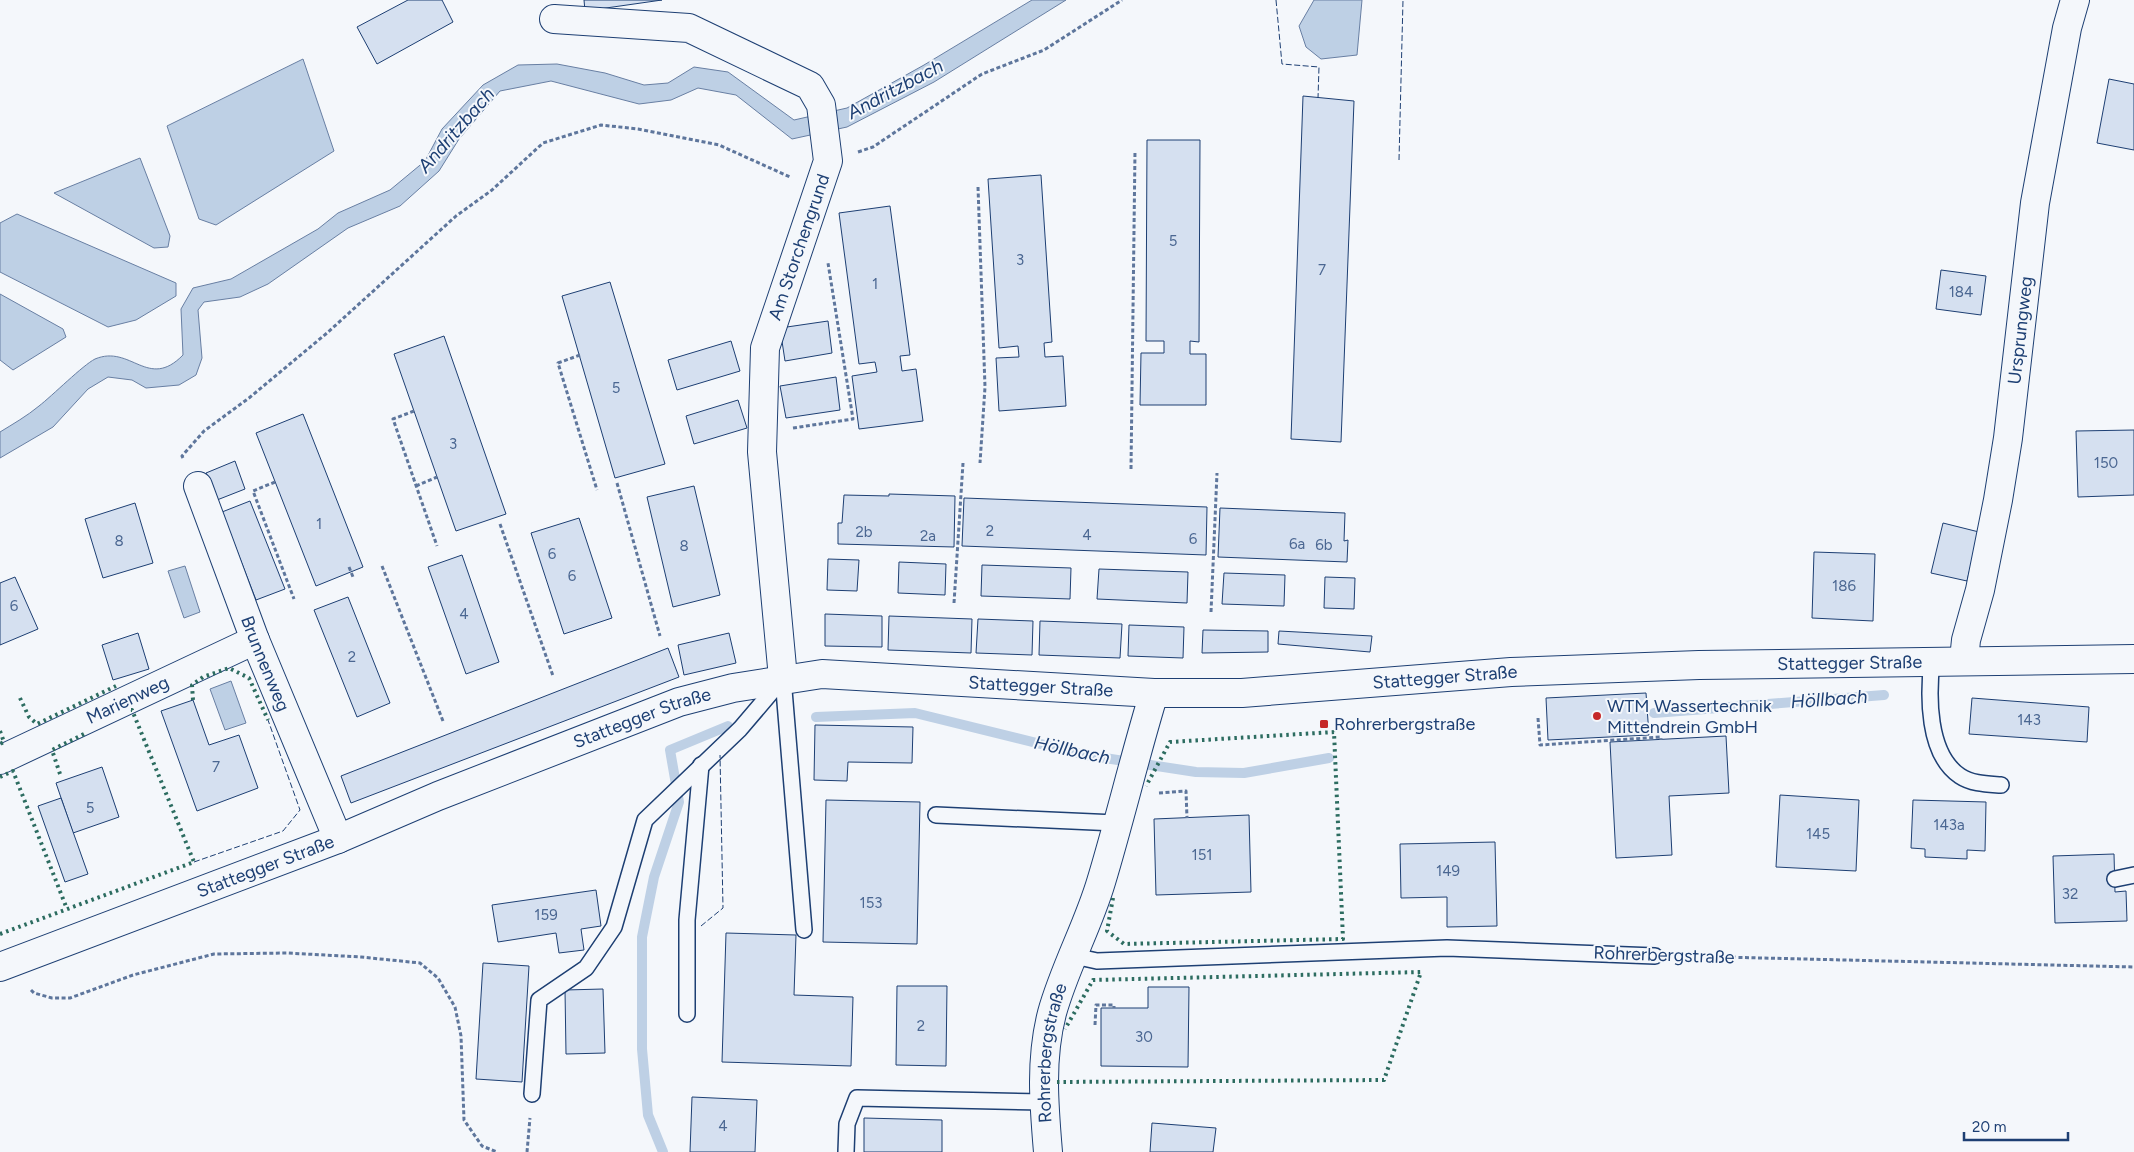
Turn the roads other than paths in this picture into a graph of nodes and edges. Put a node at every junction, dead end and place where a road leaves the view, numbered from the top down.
1 (2075, 0) edge
2 (554, 19) dead end
3 (198, 486) road end
4 (255, 640) junction
5 (2134, 659) edge
6 (1964, 660) junction
7 (1932, 661) junction
8 (783, 678) junction
9 (1154, 692) junction
10 (0, 760) edge
11 (701, 765) junction
12 (2001, 785) dead end
13 (936, 815) dead end
14 (1116, 823) junction
15 (338, 839) junction
16 (2134, 875) edge
17 (2115, 879) dead end
18 (804, 930) dead end
19 (1074, 956) junction
20 (1655, 956) road end
21 (7, 964) edge
22 (687, 1014) dead end
23 (532, 1094) road end
24 (1043, 1102) junction
25 (846, 1152) edge
26 (1048, 1152) edge

1 - 6 street, Ursprungweg
2 - 8 street, Am Storchengrund
3 - 4 street, Brunnenweg
4 - 10 street, Marienweg
4 - 15 street, Brunnenweg
5 - 6 street, Stattegger Straße
6 - 7 street, Stattegger Straße
7 - 9 street, Stattegger Straße
7 - 12 lane
8 - 9 street, Stattegger Straße
8 - 11 lane
8 - 15 street, Stattegger Straße
8 - 18 lane
9 - 14 street, Rohrerbergstraße
11 - 22 lane
11 - 23 lane
13 - 14 lane
14 - 19 street, Rohrerbergstraße
15 - 21 street, Stattegger Straße
16 - 17 lane
19 - 20 lane, Rohrerbergstraße
19 - 24 street, Rohrerbergstraße
24 - 25 lane
24 - 26 street, Rohrerbergstraße

